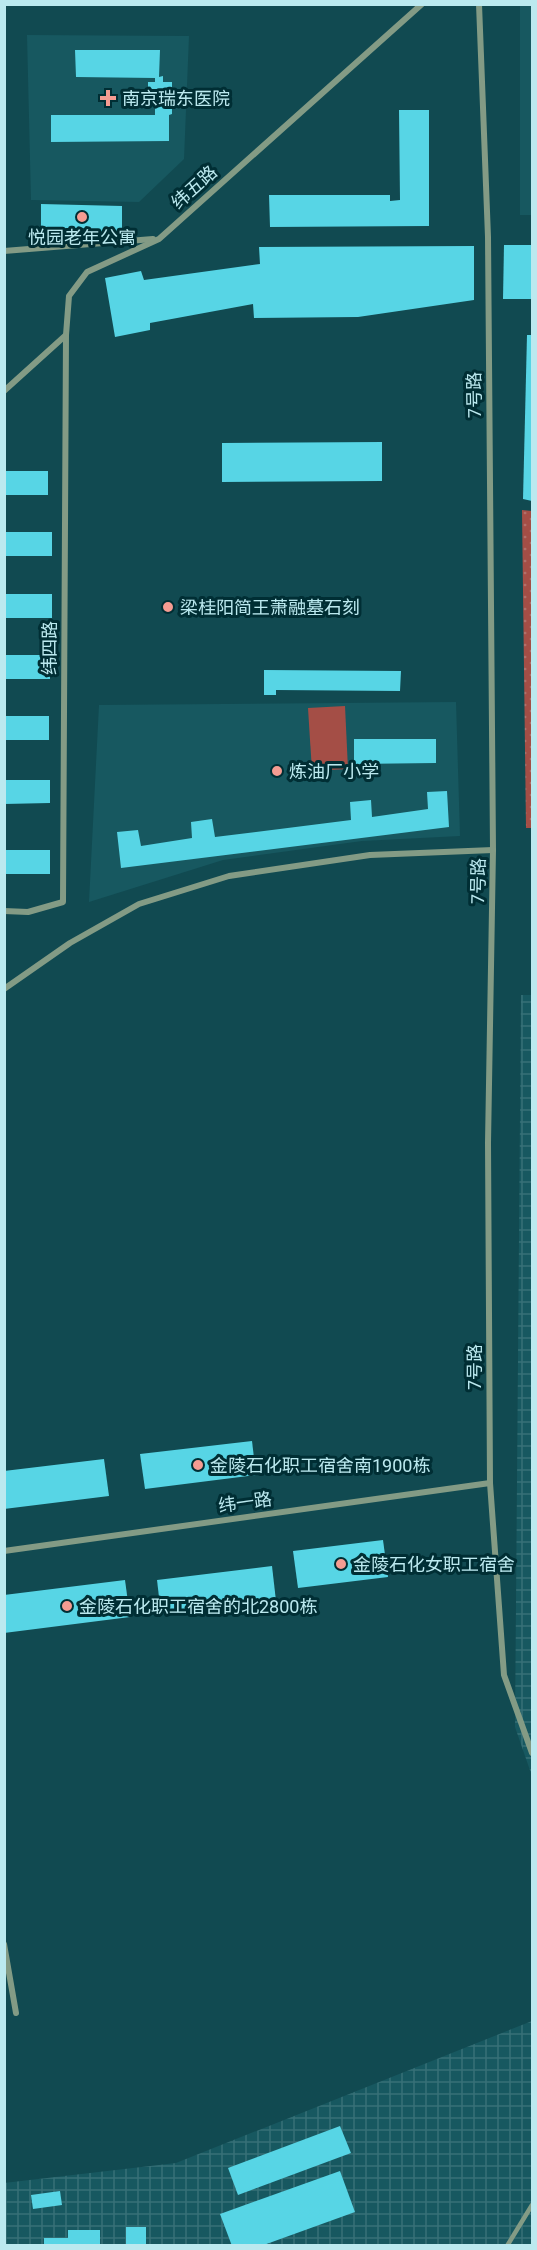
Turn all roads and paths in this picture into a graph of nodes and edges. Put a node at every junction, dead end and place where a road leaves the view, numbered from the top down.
1 (422, 4) edge
2 (479, 4) edge
3 (159, 239) junction
4 (4, 251) edge
5 (66, 335) junction
6 (4, 391) edge
7 (493, 849) junction
8 (4, 911) edge
9 (4, 989) edge
10 (490, 1483) junction
11 (4, 1551) edge
12 (532, 1753) edge
13 (4, 1944) edge
14 (16, 2013) dead end
15 (532, 2205) edge
16 (507, 2246) edge

1 - 3 street, 纬五路
2 - 7 street, 7号路
3 - 4 street
3 - 5 street, 纬五路
5 - 6 street
5 - 8 street, 纬四路
7 - 9 street
7 - 10 street, 7号路
10 - 11 street, 纬一路
10 - 12 street, 7号路
13 - 14 street
15 - 16 lane

